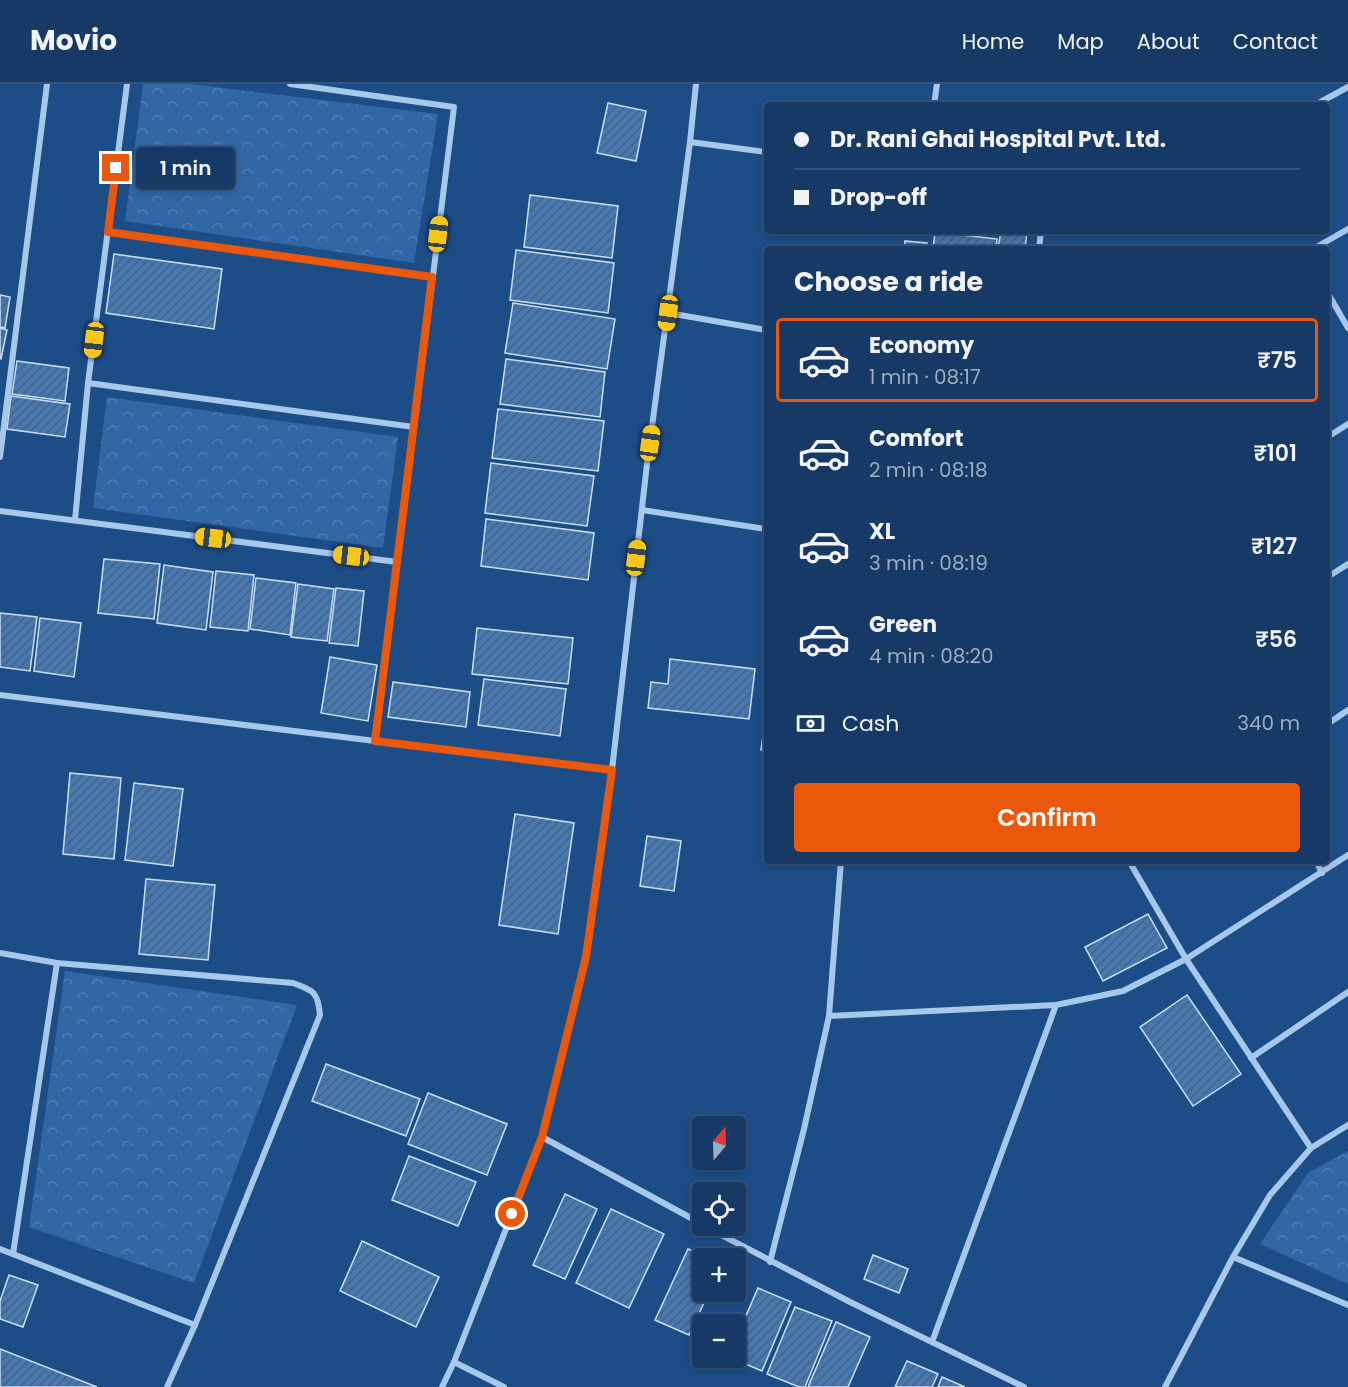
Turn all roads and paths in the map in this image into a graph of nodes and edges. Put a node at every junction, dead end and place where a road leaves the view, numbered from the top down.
1 (47, 84) edge
2 (127, 84) edge
3 (290, 84) edge
4 (696, 84) edge
5 (937, 84) edge
6 (1348, 86) edge
7 (934, 102) edge
8 (1320, 102) edge
9 (690, 142) junction
10 (764, 152) edge
11 (1348, 229) edge
12 (108, 232) junction
13 (1318, 246) edge
14 (432, 277) junction
15 (1330, 297) edge
16 (668, 313) junction
17 (1348, 328) edge
18 (764, 330) edge
19 (88, 383) junction
20 (1348, 424) edge
21 (414, 427) junction
22 (1330, 435) edge
23 (0, 457) edge
24 (642, 510) junction
25 (0, 511) edge
26 (75, 520) junction
27 (764, 529) edge
28 (397, 562) junction
29 (1348, 564) edge
30 (1330, 575) edge
31 (0, 695) edge
32 (1348, 710) edge
33 (1330, 722) edge
34 (375, 741) junction
35 (612, 770) junction
36 (1348, 855) edge
37 (841, 864) edge
38 (1131, 864) edge
39 (1318, 864) edge
40 (1322, 873) junction
41 (0, 953) edge
42 (1186, 959) junction
43 (57, 963) junction
44 (1348, 992) edge
45 (1056, 1005) junction
46 (829, 1016) junction
47 (1251, 1058) junction
48 (1348, 1125) edge
49 (542, 1137) junction
50 (1311, 1148) junction
51 (692, 1219) edge
52 (723, 1236) edge
53 (0, 1249) edge
54 (13, 1254) junction
55 (1233, 1257) junction
56 (770, 1262) junction
57 (1348, 1305) edge
58 (195, 1325) junction
59 (932, 1342) junction
60 (454, 1362) junction
61 (167, 1387) edge
62 (442, 1387) edge
63 (504, 1387) edge
64 (1024, 1387) edge
65 (1165, 1387) edge

1 - 23 street
2 - 12 street
3 - 14 street
4 - 9 street
5 - 7 street
6 - 8 street
9 - 10 street
9 - 16 street
11 - 13 street
12 - 14 street
12 - 19 street
14 - 21 street
15 - 17 street
16 - 18 street
16 - 24 street
19 - 21 street
19 - 26 street
20 - 22 street
21 - 28 street
24 - 27 street
24 - 35 street
25 - 26 street
26 - 28 street
28 - 34 street
29 - 30 street
31 - 34 street
32 - 33 street
34 - 35 street
35 - 49 street
36 - 40 street
37 - 46 street
38 - 42 street
39 - 40 street
40 - 42 street
41 - 43 street
42 - 45 street
42 - 47 street
43 - 54 street
43 - 58 street
44 - 47 street
45 - 46 street
45 - 59 street
46 - 56 street
47 - 50 street
48 - 50 street
49 - 51 street
49 - 60 street
50 - 55 street
52 - 56 street
53 - 54 street
54 - 58 street
55 - 57 street
55 - 65 street
56 - 59 street
58 - 61 street
59 - 64 street
60 - 62 street
60 - 63 street

